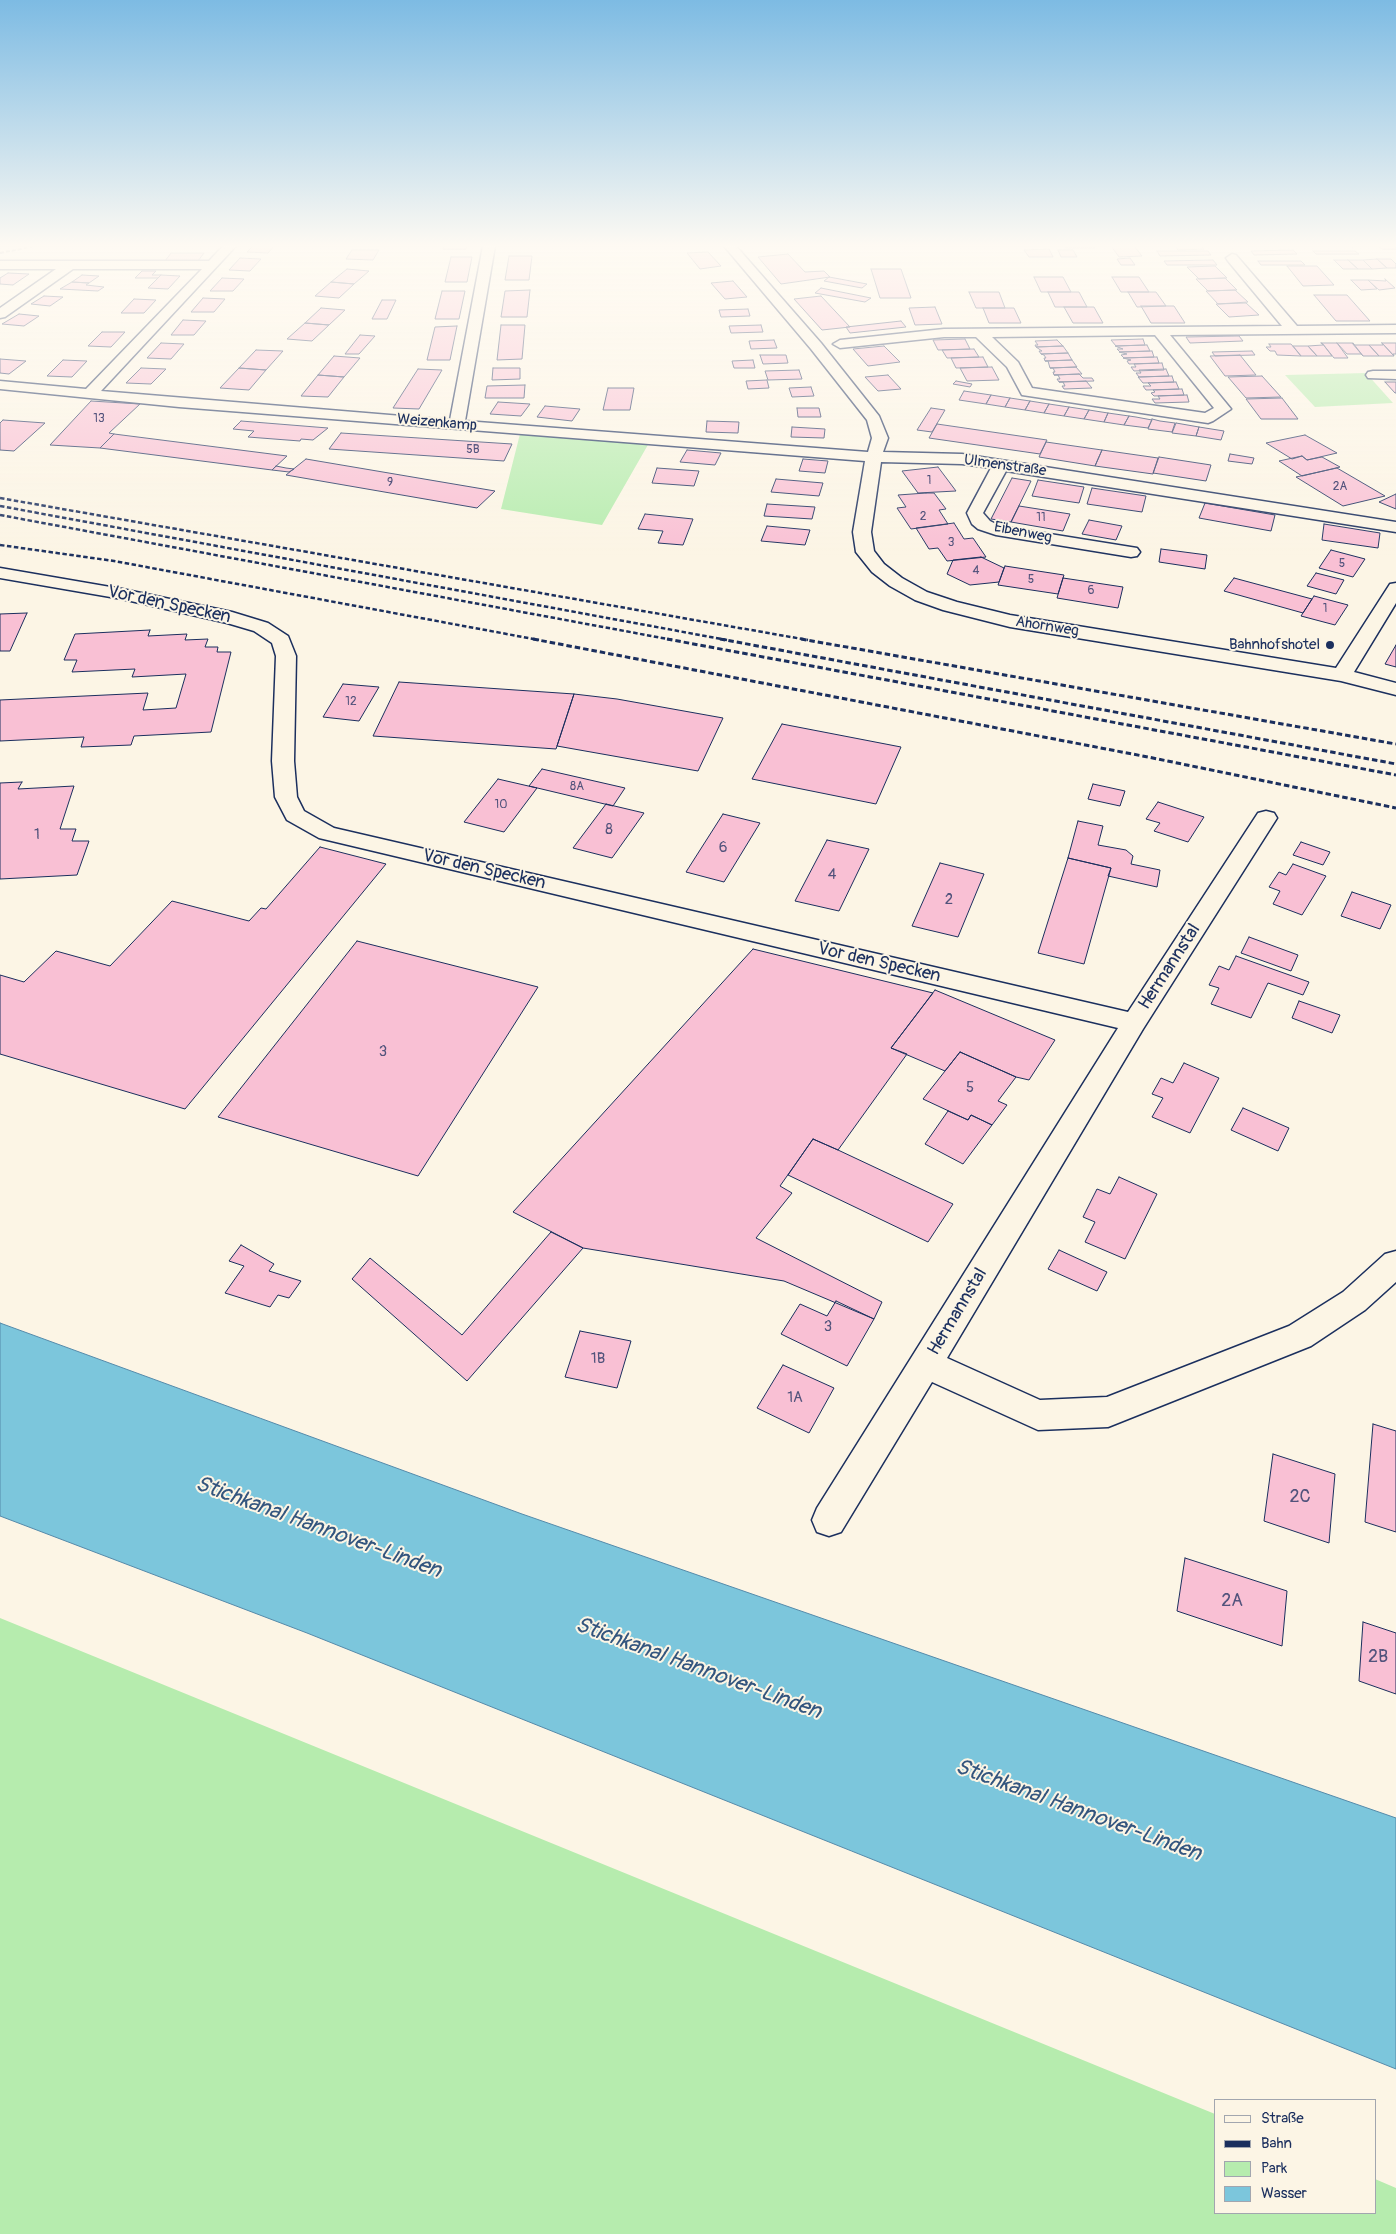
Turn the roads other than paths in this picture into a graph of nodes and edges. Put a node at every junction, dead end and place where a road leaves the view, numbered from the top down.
1 (131, 350) edge
2 (470, 350) edge
3 (819, 350) edge
4 (998, 350) edge
5 (1175, 350) edge
6 (1374, 375) dead end
7 (1396, 375) edge
8 (0, 386) edge
9 (91, 393) junction
10 (457, 425) junction
11 (874, 457) junction
12 (1001, 464) junction
13 (1396, 527) edge
14 (1131, 552) dead end
15 (0, 573) edge
16 (1396, 588) edge
17 (1342, 675) junction
18 (1396, 689) edge
19 (1266, 818) dead end
20 (1134, 1023) junction
21 (1396, 1263) edge
22 (926, 1364) junction
23 (829, 1520) dead end

1 - 9 street
2 - 10 street
3 - 11 street
4 - 5 street
6 - 7 street
8 - 9 street, Weizenkamp
9 - 10 street, Weizenkamp
10 - 11 street, Weizenkamp
11 - 12 street, Ulmenstraße
11 - 17 street, Ahornweg
12 - 13 street, Ulmenstraße
12 - 14 street, Eibenweg
15 - 20 street, Vor den Specken
16 - 17 street
17 - 18 street, Ahornweg
19 - 20 street, Hermannstal
20 - 22 street, Hermannstal
21 - 22 street, Hermannstal
22 - 23 street

